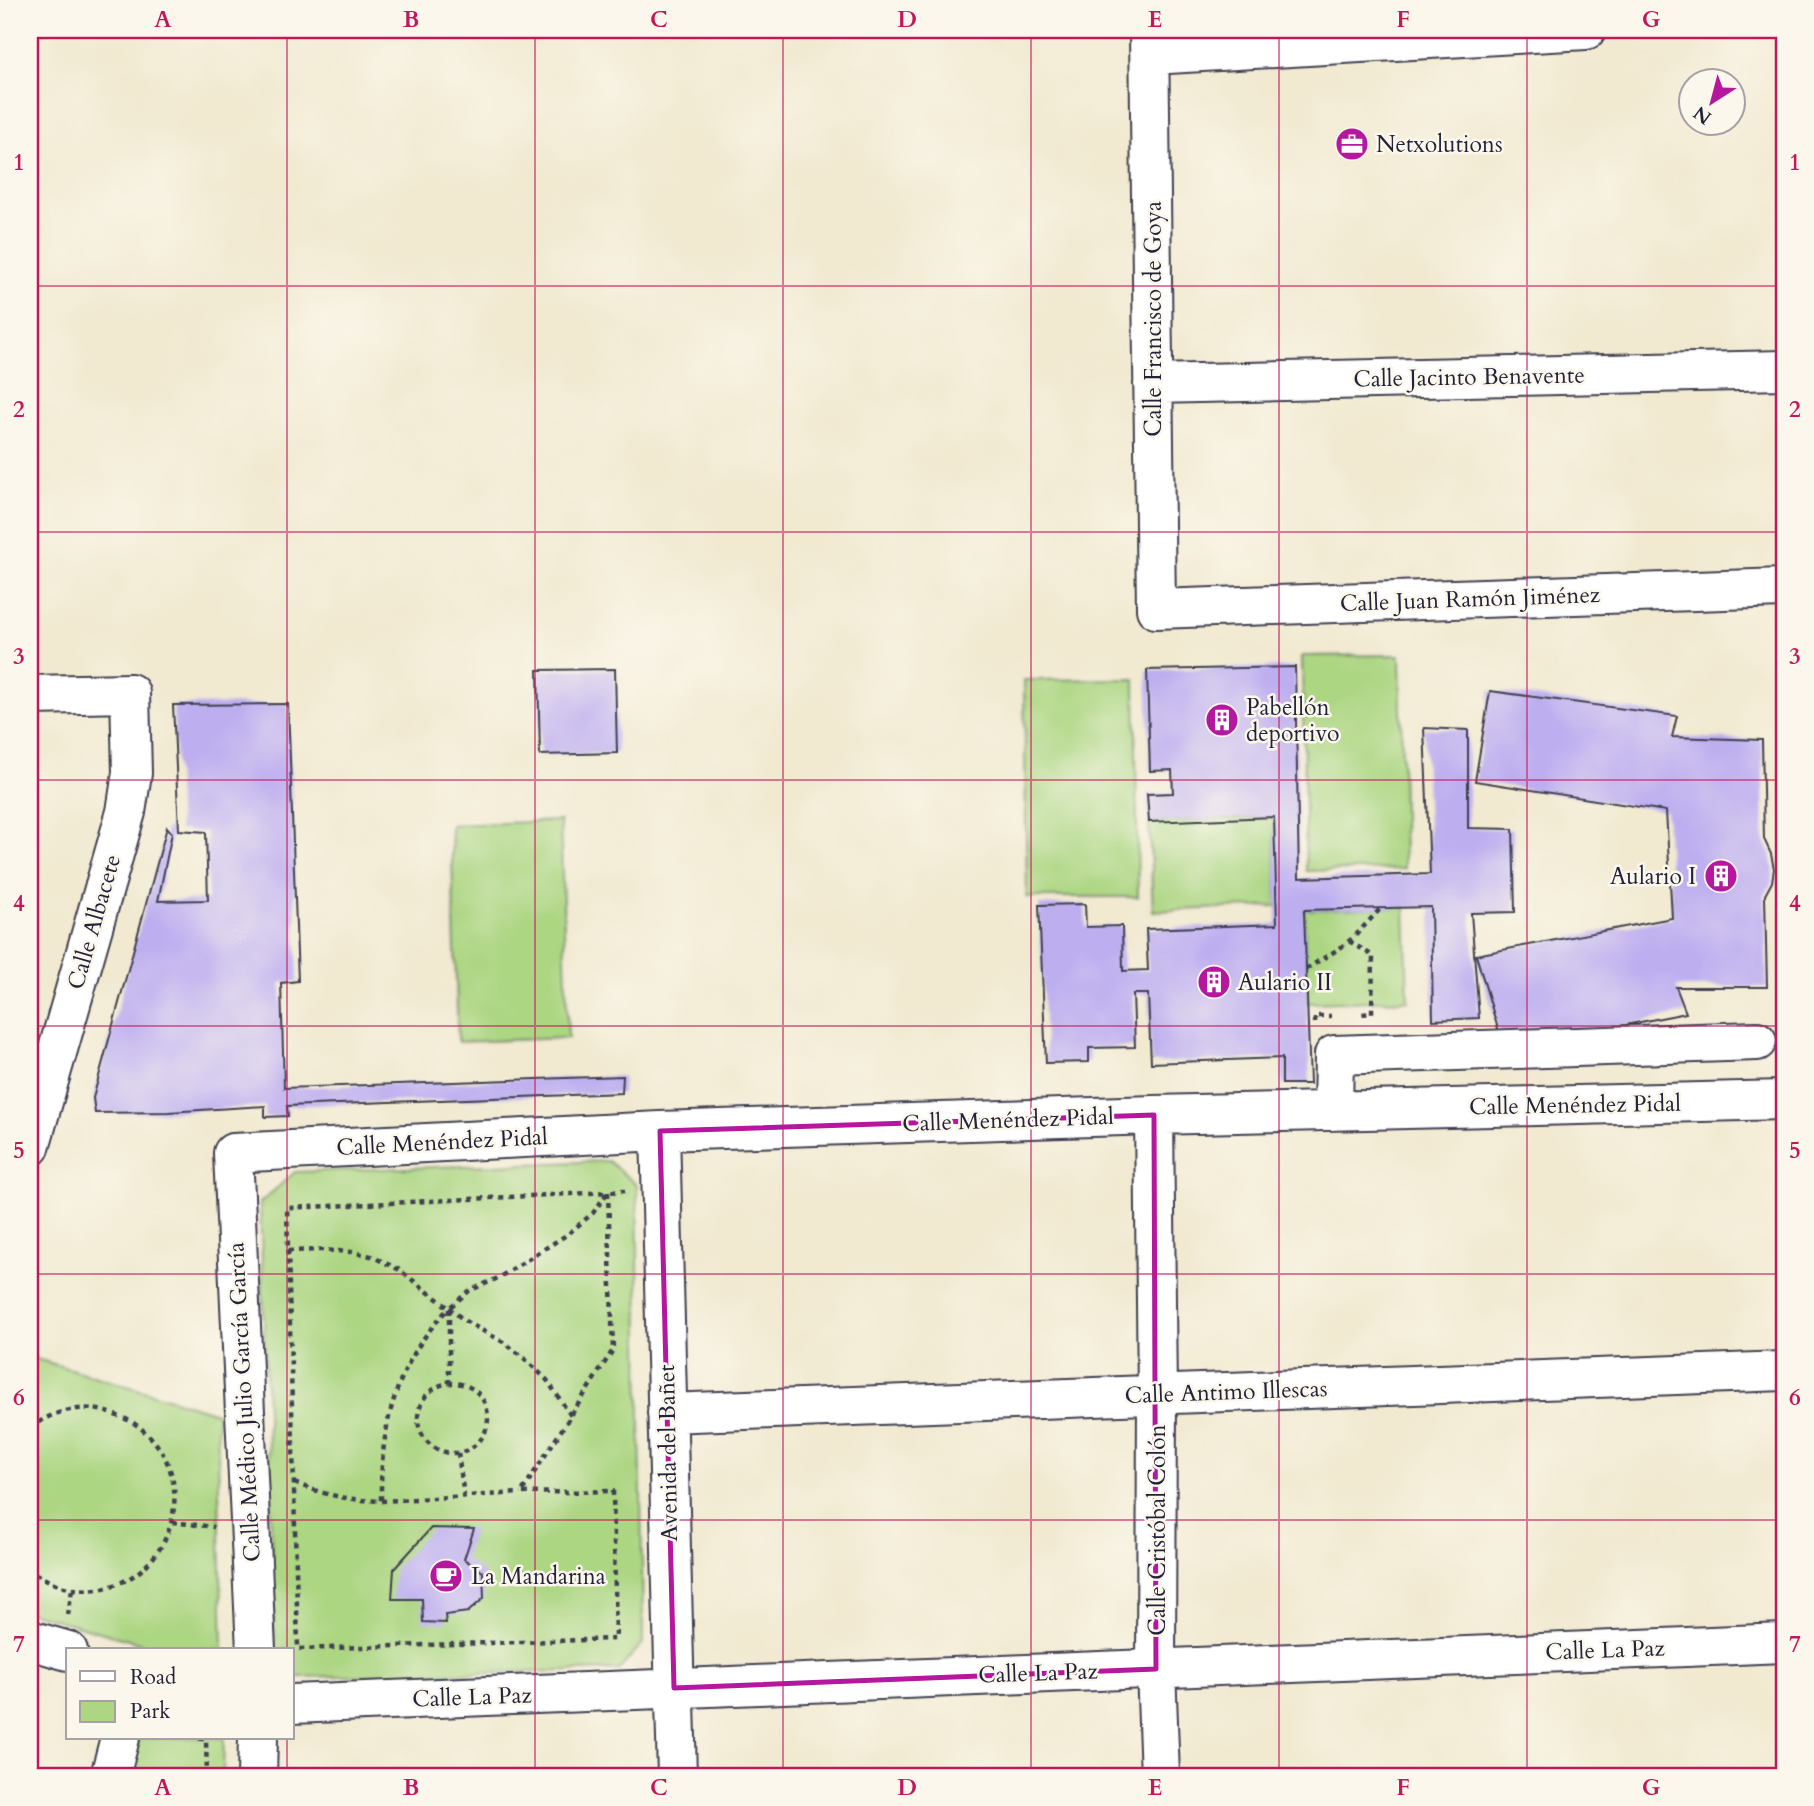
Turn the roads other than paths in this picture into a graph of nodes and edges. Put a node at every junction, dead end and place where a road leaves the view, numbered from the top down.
1 (1586, 30) edge
2 (1363, 36) edge
3 (1150, 43) edge
4 (1784, 370) edge
5 (1153, 384) junction
6 (1784, 589) edge
7 (1156, 609) joint
8 (30, 695) edge
9 (1758, 1041) dead end
10 (1784, 1100) edge
11 (1333, 1111) junction
12 (1154, 1115) junction
13 (660, 1131) junction
14 (30, 1147) edge
15 (233, 1153) joint
16 (1784, 1371) edge
17 (1157, 1395) junction
18 (667, 1413) junction
19 (30, 1640) edge
20 (1784, 1643) edge
21 (256, 1648) edge
22 (66, 1650) edge
23 (1156, 1669) junction
24 (674, 1688) junction
25 (294, 1704) edge
26 (119, 1740) edge
27 (258, 1740) edge
28 (110, 1776) edge
29 (257, 1776) edge
30 (677, 1776) edge
31 (1160, 1776) edge

1 - 2 street
2 - 3 street
3 - 5 street, Calle Francisco de Goya
4 - 5 street, Calle Jacinto Benavente
5 - 7 street, Calle Francisco de Goya
6 - 7 street, Calle Juan Ramón Jiménez
8 - 14 street, Calle Albacete
9 - 11 street
10 - 11 street, Calle Menéndez Pidal
11 - 12 street, Calle Menéndez Pidal
12 - 13 street, Calle Menéndez Pidal
12 - 17 street, Calle Cristóbal Colón
13 - 15 street, Calle Menéndez Pidal
13 - 18 street, Avenida del Bañet
15 - 21 street, Calle Médico Julio García García
16 - 17 street, Calle Antimo Illescas
17 - 18 street, Calle Antimo Illescas
17 - 23 street, Calle Cristóbal Colón
18 - 24 street, Avenida del Bañet
19 - 22 street
20 - 23 street, Calle La Paz
23 - 24 street, Calle La Paz
23 - 31 street, Calle Cristóbal Colón
24 - 25 street, Calle La Paz
24 - 30 street, Avenida del Bañet
26 - 28 street
27 - 29 street

